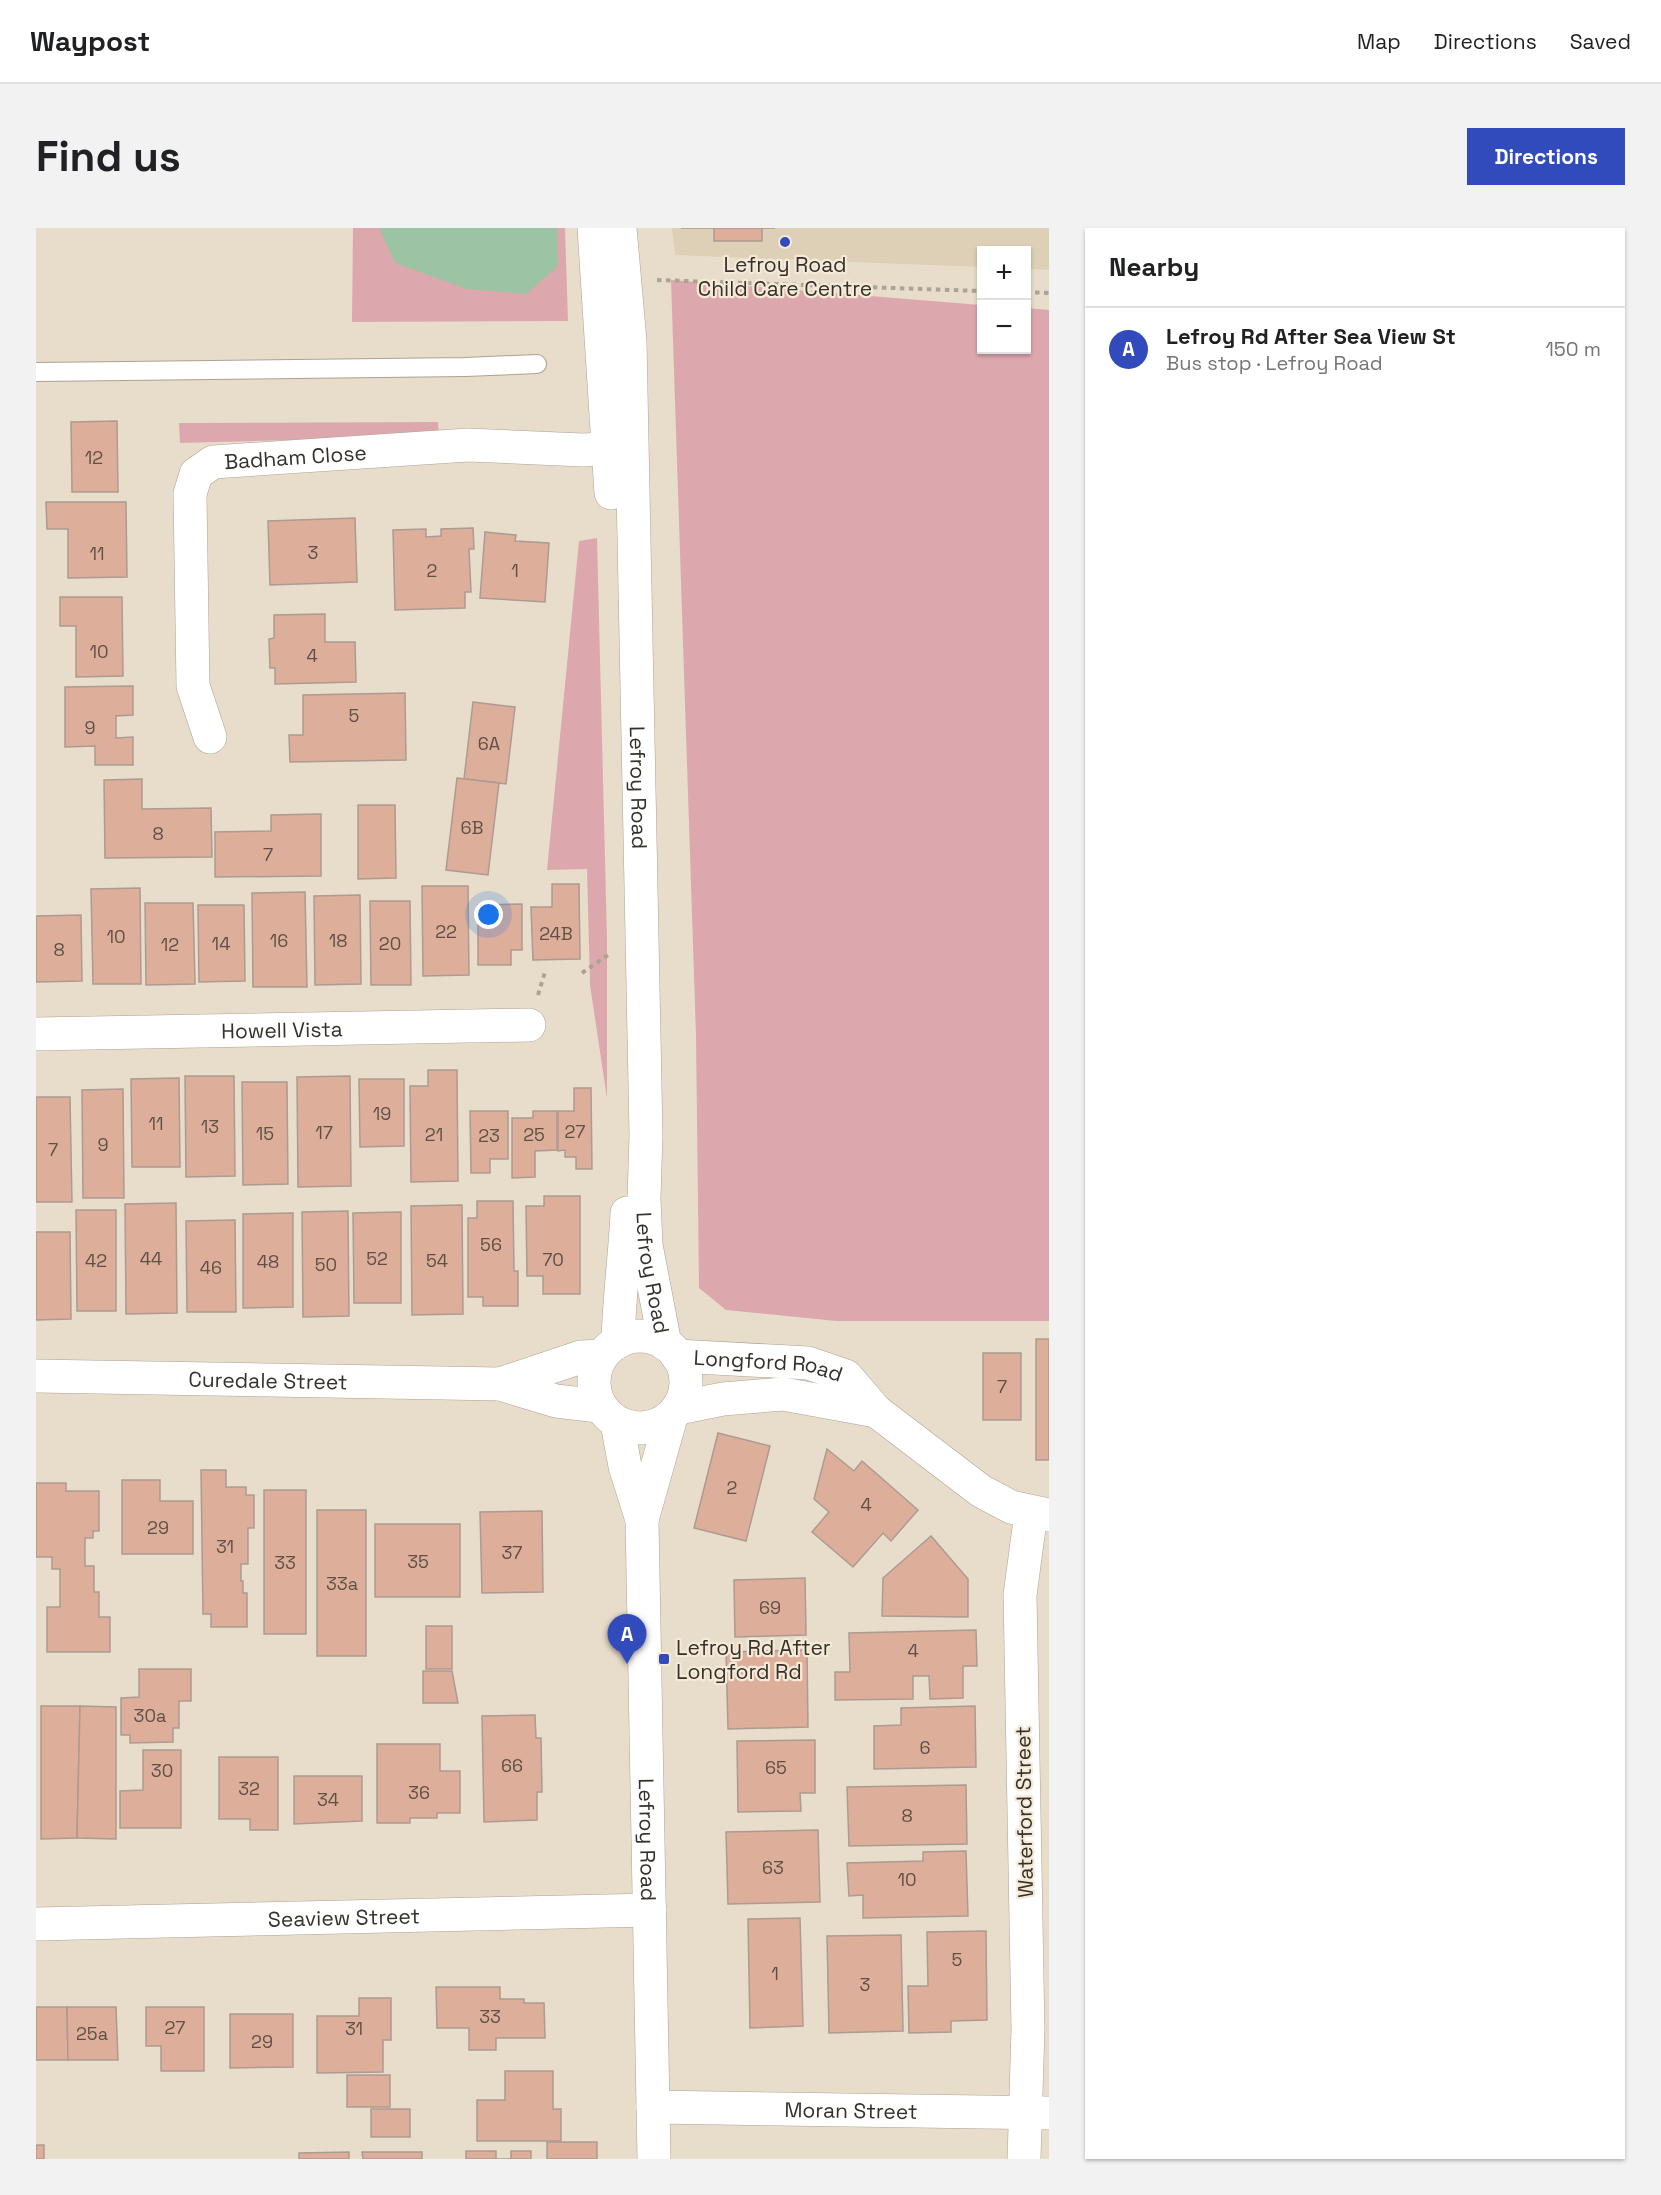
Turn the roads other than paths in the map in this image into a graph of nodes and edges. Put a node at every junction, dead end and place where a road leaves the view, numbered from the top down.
1 (594, 228) edge
2 (620, 228) edge
3 (537, 364) dead end
4 (36, 372) edge
5 (619, 449) junction
6 (210, 737) dead end
7 (529, 1025) dead end
8 (36, 1034) edge
9 (610, 1349) junction
10 (671, 1350) junction
11 (36, 1376) edge
12 (500, 1384) junction
13 (876, 1411) junction
14 (674, 1412) junction
15 (608, 1414) junction
16 (1040, 1514) edge
17 (642, 1520) junction
18 (651, 1910) junction
19 (36, 1924) edge
20 (653, 2107) junction
21 (1037, 2112) edge
22 (654, 2159) edge
23 (1024, 2159) edge

1 - 5 street, Lefroy Road
2 - 5 street, Lefroy Road
3 - 4 lane
5 - 6 street, Badham Close
5 - 9 street, Lefroy Road
5 - 10 street, Lefroy Road
7 - 8 street, Howell Vista
9 - 10 street, Lefroy Road
9 - 12 street, Curedale Street
9 - 15 street, Lefroy Road
10 - 13 street, Longford Road
10 - 14 street, Lefroy Road
11 - 12 street, Curedale Street
12 - 15 street, Curedale Street
13 - 14 street, Longford Road
13 - 16 street, Longford Road
14 - 15 street
14 - 17 street, Lefroy Road
15 - 17 street, Lefroy Road
16 - 21 street, Waterford Street
17 - 18 street, Lefroy Road
18 - 19 street, Seaview Street
18 - 20 street, Lefroy Road
20 - 21 street, Moran Street
20 - 22 street, Lefroy Road
21 - 23 street, Waterford Street

